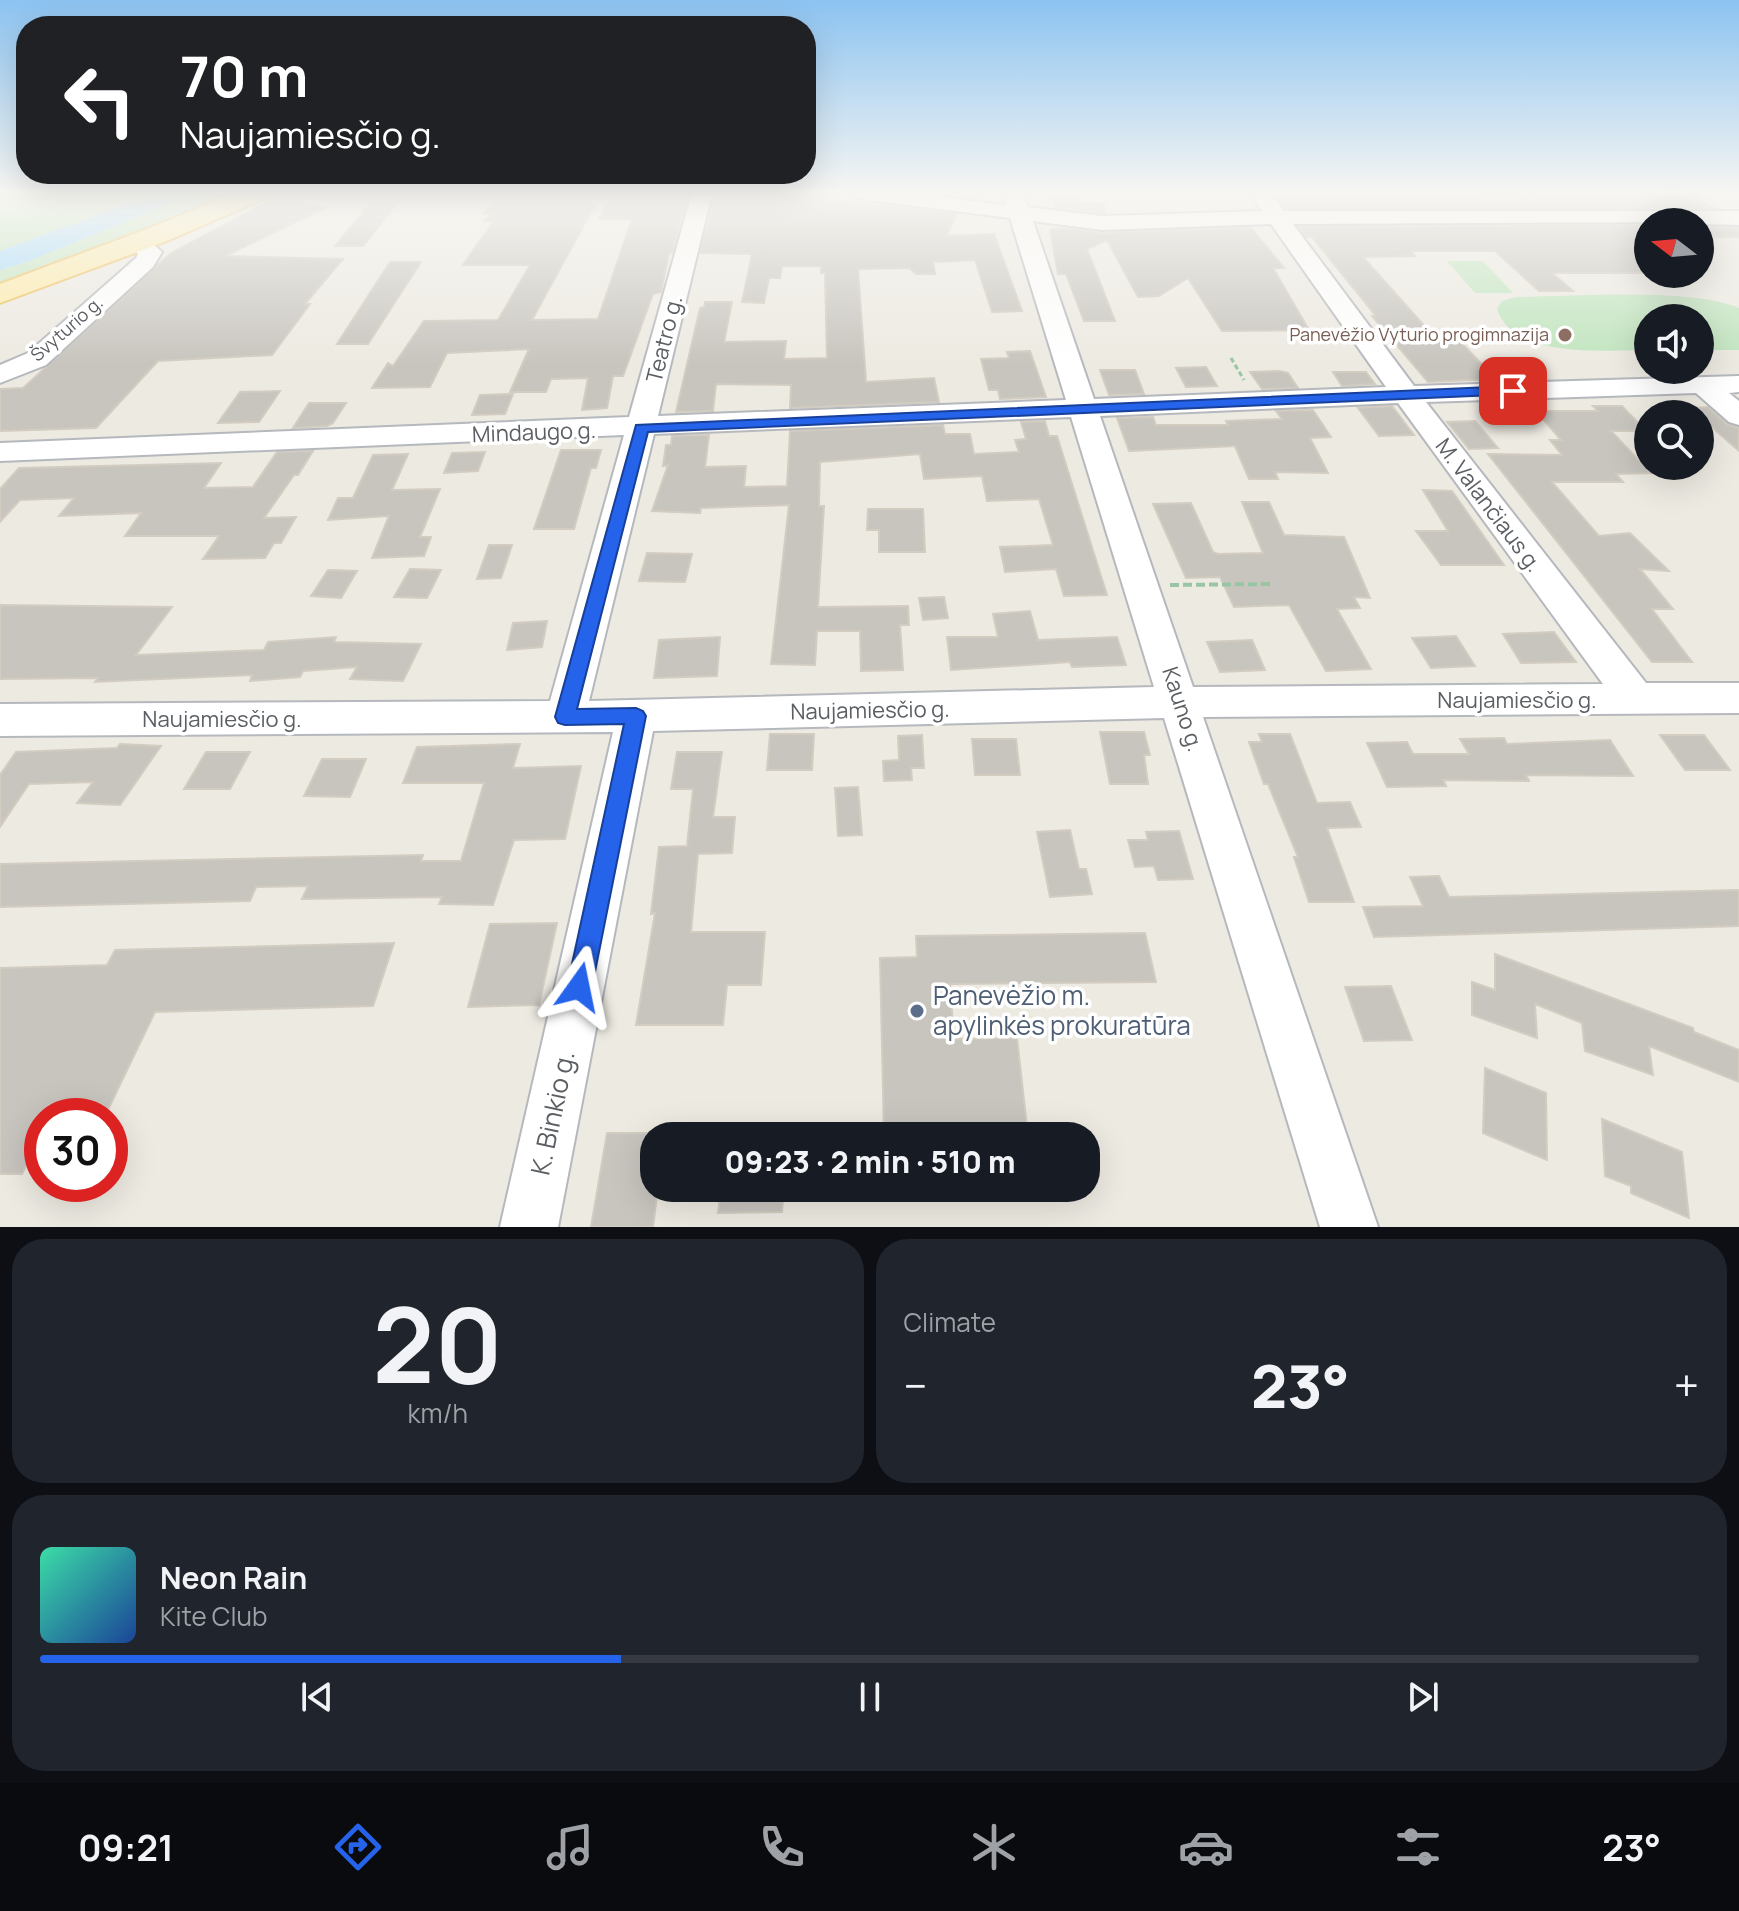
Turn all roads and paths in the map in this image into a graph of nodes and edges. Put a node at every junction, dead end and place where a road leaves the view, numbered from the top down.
1 (118, 250) edge
2 (148, 250) edge
3 (687, 250) edge
4 (1033, 250) edge
5 (1302, 250) edge
6 (0, 294) edge
7 (0, 375) edge
8 (1739, 384) edge
9 (1704, 386) junction
10 (1407, 396) junction
11 (1085, 407) junction
12 (1739, 416) edge
13 (641, 428) junction
14 (0, 452) edge
15 (1272, 584) dead end
16 (1143, 586) junction
17 (1739, 698) edge
18 (1636, 699) junction
19 (1181, 702) junction
20 (636, 716) junction
21 (565, 717) junction
22 (0, 720) edge
23 (529, 1227) edge
24 (1349, 1227) edge

1 - 6 main road
2 - 7 street, Švyturio g.
3 - 13 street, Teatro g.
4 - 11 street, Kauno g.
5 - 10 street, M. Valančiaus g.
8 - 9 street, Mindaugo g.
9 - 10 street, Mindaugo g.
9 - 12 street
10 - 11 street, Mindaugo g.
10 - 18 street, M. Valančiaus g.
11 - 13 street, Mindaugo g.
11 - 16 street, Kauno g.
13 - 14 street, Mindaugo g.
13 - 21 street, Teatro g.
15 - 16 path
16 - 19 street, Kauno g.
17 - 18 street, Naujamiesčio g.
18 - 19 street, Naujamiesčio g.
19 - 20 street, Naujamiesčio g.
19 - 24 street, Kauno g.
20 - 21 street, Naujamiesčio g.
20 - 23 street, K. Binkio g.
21 - 22 street, Naujamiesčio g.

